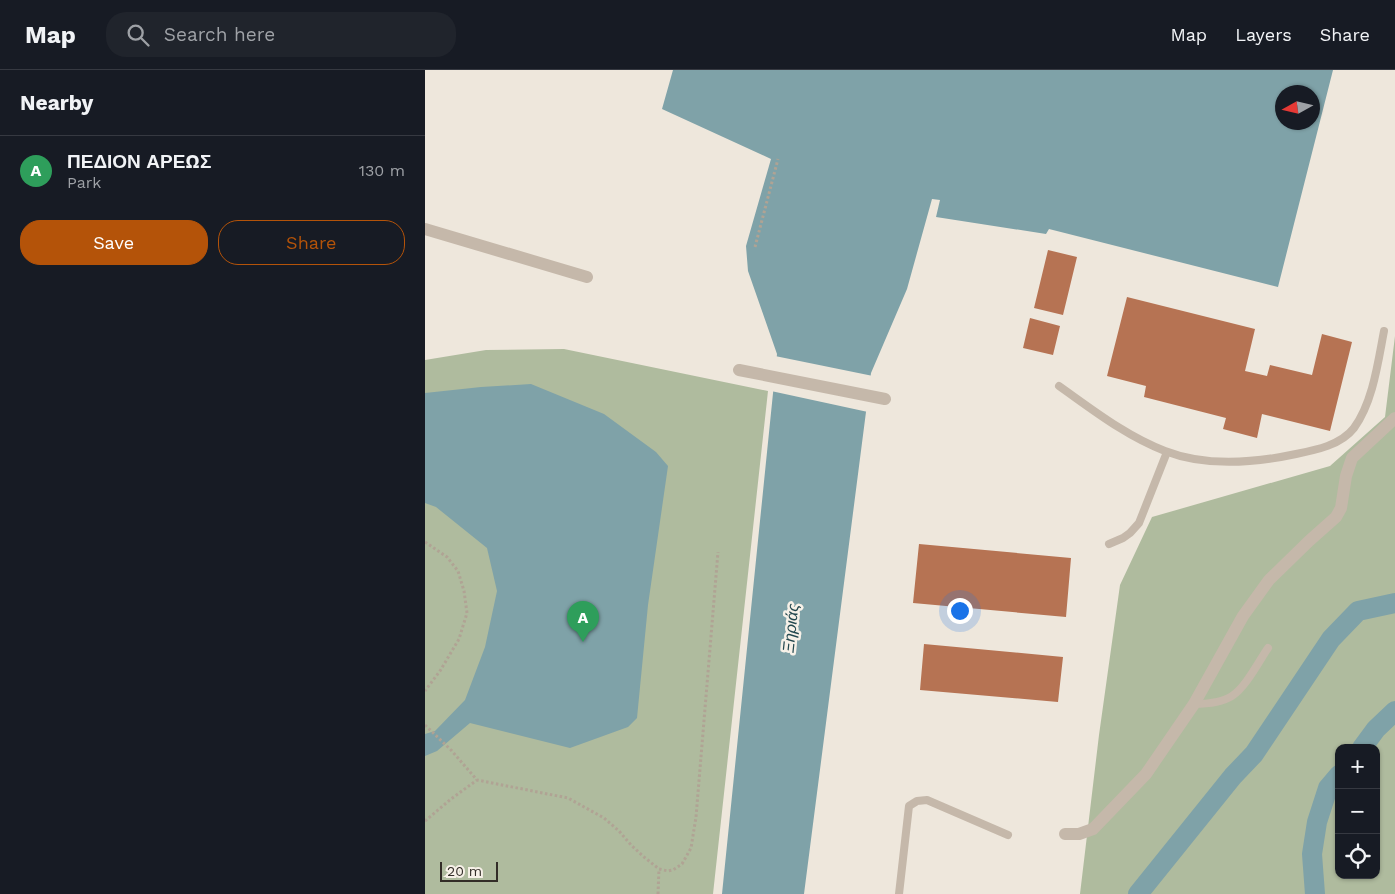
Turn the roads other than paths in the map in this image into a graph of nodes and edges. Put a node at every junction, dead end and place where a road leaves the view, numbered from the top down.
1 (425, 229) edge
2 (587, 277) dead end
3 (1384, 331) dead end
4 (739, 370) dead end
5 (1059, 386) dead end
6 (885, 399) dead end
7 (1395, 418) edge
8 (1167, 452) junction
9 (1109, 544) dead end
10 (1268, 648) dead end
11 (1194, 704) junction
12 (1065, 834) dead end
13 (1008, 835) dead end
14 (899, 894) edge

1 - 2 street
3 - 8 lane
4 - 6 street
5 - 8 lane
7 - 11 street
8 - 9 lane
10 - 11 lane
11 - 12 street
13 - 14 lane

